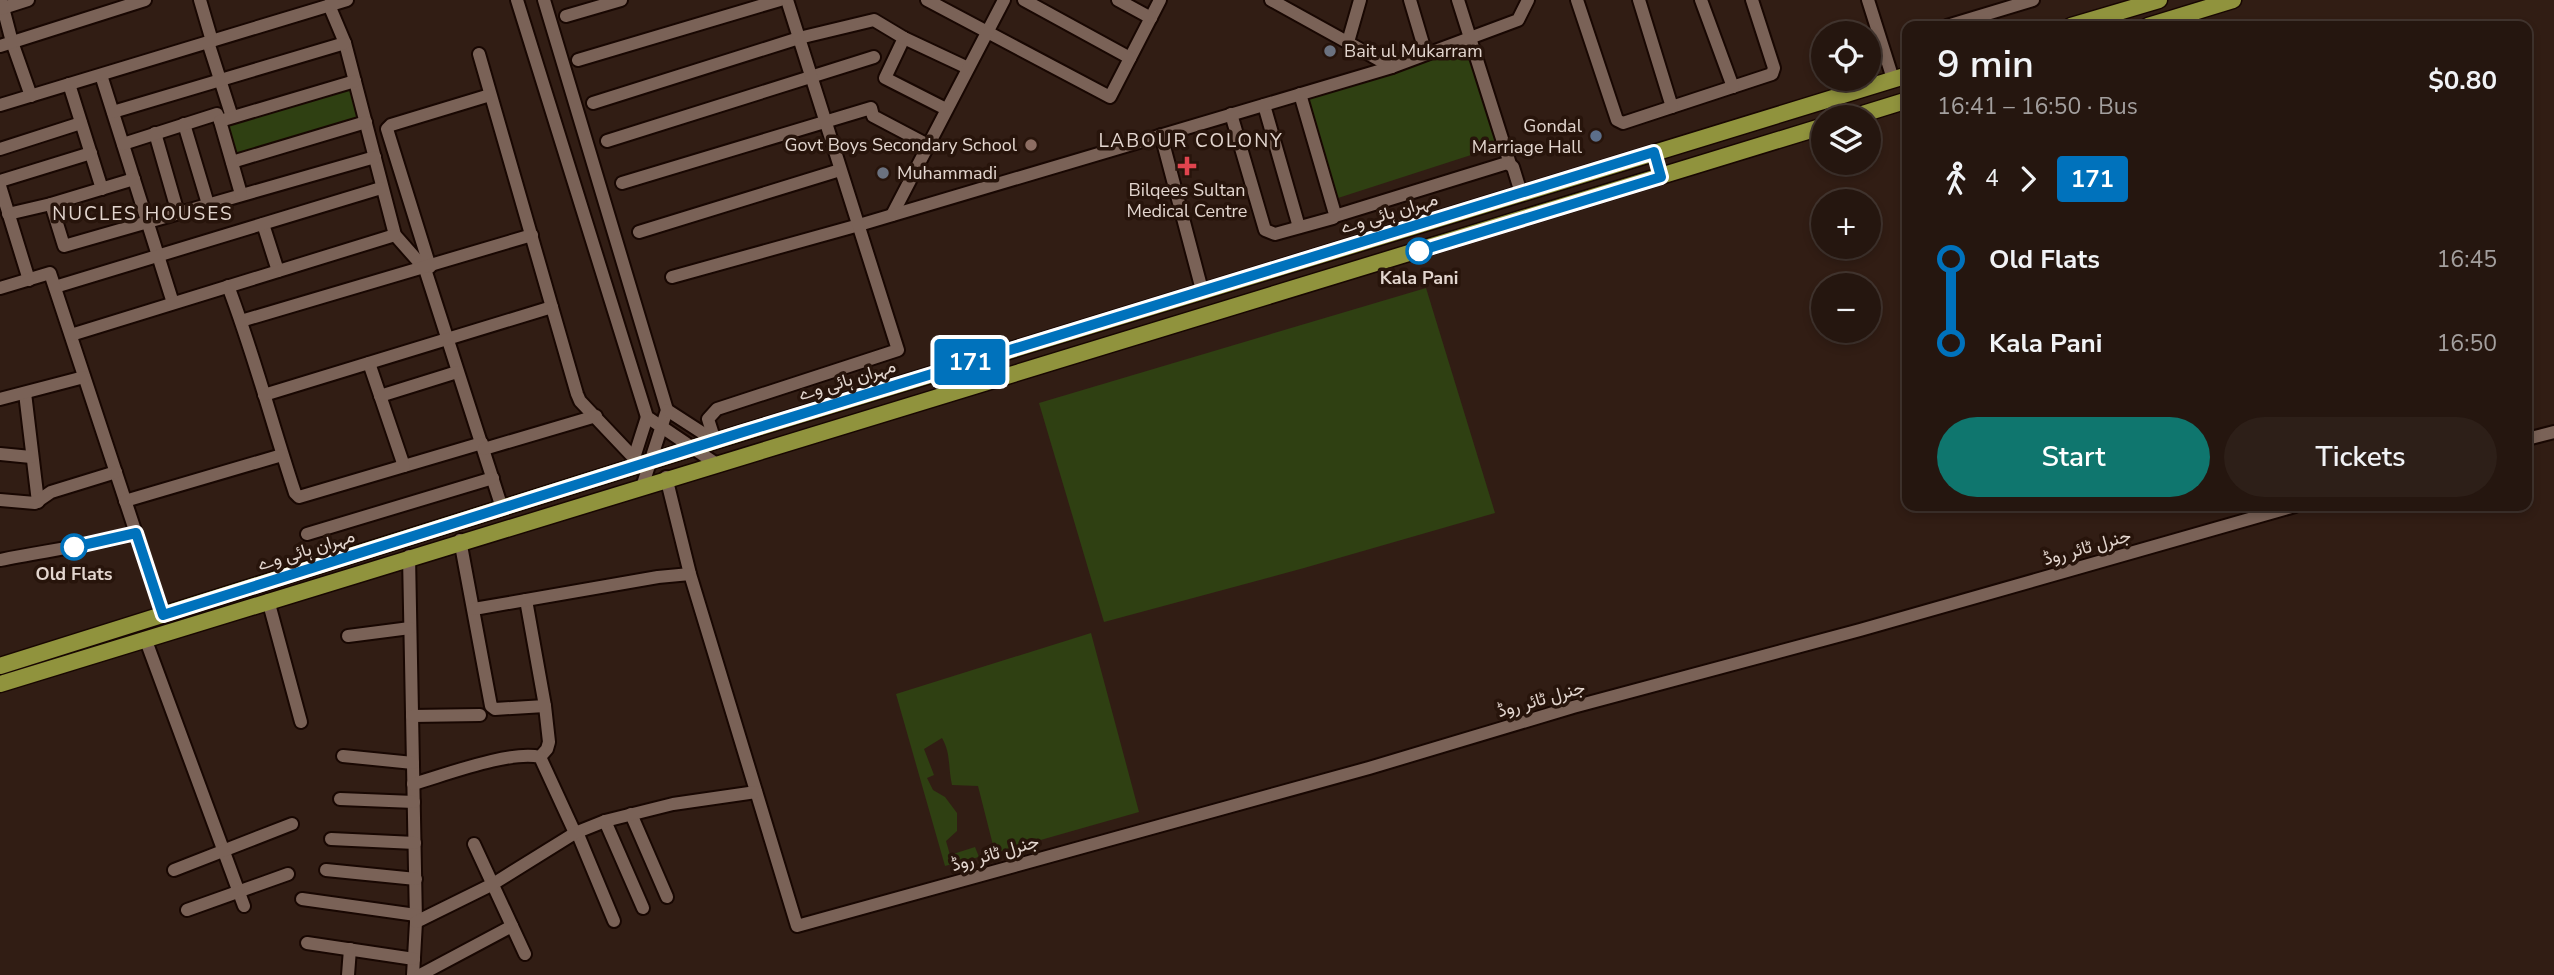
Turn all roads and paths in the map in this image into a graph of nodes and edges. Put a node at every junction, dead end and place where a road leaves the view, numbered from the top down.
1 (28, 0) edge
2 (145, 0) edge
3 (200, 0) edge
4 (347, 0) edge
5 (517, 0) edge
6 (544, 0) edge
7 (621, 0) edge
8 (780, 0) edge
9 (787, 0) edge
10 (927, 0) edge
11 (1004, 0) edge
12 (1024, 0) edge
13 (1118, 0) edge
14 (1160, 0) edge
15 (1271, 0) edge
16 (1360, 0) edge
17 (1410, 0) edge
18 (1458, 0) edge
19 (1528, 0) edge
20 (1577, 0) edge
21 (1639, 0) edge
22 (1700, 0) edge
23 (1752, 0) edge
24 (1868, 0) edge
25 (2034, 0) edge
26 (2159, 0) edge
27 (2233, 0) edge
28 (329, 5) junction
29 (1, 6) edge
30 (304, 6) edge
31 (566, 16) dead end
32 (1151, 18) junction
33 (1964, 21) edge
34 (2087, 21) edge
35 (2164, 21) edge
36 (987, 33) junction
37 (799, 38) junction
38 (904, 38) junction
39 (1469, 38) junction
40 (210, 42) junction
41 (1348, 42) junction
42 (345, 43) junction
43 (6, 44) edge
44 (479, 54) dead end
45 (1426, 54) junction
46 (874, 57) dead end
47 (1130, 58) junction
48 (579, 60) dead end
49 (1392, 66) junction
50 (968, 68) junction
51 (101, 75) junction
52 (811, 77) junction
53 (1900, 77) edge
54 (220, 80) junction
55 (355, 81) junction
56 (69, 84) junction
57 (1733, 87) junction
58 (1300, 93) junction
59 (490, 95) junction
60 (31, 96) junction
61 (1902, 102) edge
62 (593, 103) dead end
63 (0, 105) edge
64 (1264, 105) junction
65 (1672, 107) junction
66 (1881, 108) edge
67 (946, 109) junction
68 (113, 112) junction
69 (1231, 114) junction
70 (226, 119) junction
71 (366, 122) junction
72 (81, 123) junction
73 (825, 123) junction
74 (184, 124) junction
75 (1811, 131) edge
76 (155, 133) junction
77 (1161, 135) junction
78 (607, 141) dead end
79 (123, 144) junction
80 (928, 145) junction
81 (0, 149) edge
82 (1654, 152) junction
83 (91, 153) junction
84 (375, 157) junction
85 (232, 162) junction
86 (1510, 164) junction
87 (840, 170) junction
88 (1661, 177) junction
89 (134, 179) junction
90 (0, 181) edge
91 (622, 183) dead end
92 (0, 186) edge
93 (381, 188) junction
94 (102, 189) junction
95 (1521, 193) junction
96 (242, 194) junction
97 (51, 204) junction
98 (208, 204) junction
99 (178, 213) junction
100 (9, 214) junction
101 (892, 215) junction
102 (1335, 216) junction
103 (147, 223) junction
104 (263, 223) junction
105 (859, 225) junction
106 (1299, 228) junction
107 (639, 232) dead end
108 (394, 235) junction
109 (531, 235) junction
110 (159, 256) junction
111 (427, 268) junction
112 (278, 271) junction
113 (672, 277) dead end
114 (29, 280) junction
115 (228, 286) junction
116 (55, 287) junction
117 (0, 288) edge
118 (1202, 290) junction
119 (173, 303) junction
120 (552, 307) junction
121 (242, 321) junction
122 (71, 335) junction
123 (448, 339) junction
124 (369, 363) junction
125 (457, 372) junction
126 (84, 377) junction
127 (25, 393) junction
128 (264, 395) junction
129 (380, 396) junction
130 (0, 399) edge
131 (667, 410) junction
132 (596, 416) junction
133 (648, 417) junction
134 (662, 427) junction
135 (2554, 432) edge
136 (2532, 438) edge
137 (715, 441) junction
138 (483, 446) junction
139 (693, 448) junction
140 (0, 454) edge
141 (282, 455) junction
142 (31, 457) junction
143 (651, 461) junction
144 (632, 463) junction
145 (715, 463) junction
146 (404, 467) junction
147 (116, 472) junction
148 (667, 477) junction
149 (493, 478) junction
150 (643, 484) junction
151 (0, 500) edge
152 (125, 501) junction
153 (38, 502) junction
154 (502, 508) junction
155 (2277, 511) edge
156 (136, 533) junction
157 (307, 534) dead end
158 (460, 540) junction
159 (409, 556) junction
160 (0, 560) edge
161 (690, 575) junction
162 (268, 600) junction
163 (526, 600) junction
164 (474, 609) junction
165 (163, 615) junction
166 (410, 628) junction
167 (348, 636) dead end
168 (145, 638) junction
169 (0, 666) edge
170 (0, 684) edge
171 (545, 706) junction
172 (481, 715) dead end
173 (412, 716) junction
174 (301, 722) dead end
175 (343, 756) dead end
176 (540, 757) junction
177 (413, 763) junction
178 (413, 784) junction
179 (756, 792) junction
180 (340, 799) dead end
181 (414, 802) junction
182 (631, 814) junction
183 (605, 821) junction
184 (292, 824) dead end
185 (576, 833) junction
186 (331, 839) dead end
187 (415, 843) junction
188 (474, 844) dead end
189 (223, 850) junction
190 (174, 870) dead end
191 (326, 870) dead end
192 (288, 874) dead end
193 (416, 879) junction
194 (493, 884) junction
195 (238, 890) junction
196 (667, 897) dead end
197 (302, 899) dead end
198 (244, 906) dead end
199 (643, 908) dead end
200 (187, 909) dead end
201 (416, 918) junction
202 (614, 920) dead end
203 (512, 926) junction
204 (307, 943) dead end
205 (350, 949) junction
206 (525, 954) dead end
207 (414, 959) junction
208 (348, 975) edge
209 (413, 975) edge
210 (420, 975) edge

1 - 29 street
2 - 43 street
3 - 40 street
4 - 28 street
5 - 133 street
6 - 131 street
7 - 31 street
8 - 48 street
9 - 37 street
10 - 36 street
11 - 36 street
12 - 47 street
13 - 32 street
14 - 32 street
15 - 41 street
16 - 41 street
17 - 45 street
18 - 39 street
19 - 39 street
20 - 65 street
21 - 65 street
22 - 57 street
23 - 57 street
24 - 53 street
25 - 33 street
26 - 34 main road
27 - 35 main road
28 - 30 street
28 - 42 street
29 - 43 street
30 - 40 street
32 - 47 street
36 - 47 street
36 - 50 street
37 - 38 street
37 - 52 street
37 - 62 street
38 - 50 street
38 - 67 street
39 - 45 street
39 - 86 street
40 - 51 street
40 - 54 street
41 - 49 street
42 - 54 street
42 - 55 street
43 - 60 street
44 - 59 street
45 - 49 street
46 - 52 street
49 - 58 street
50 - 67 street
51 - 56 street
51 - 68 street
52 - 73 street
52 - 78 street
53 - 82 main road, مہران ہائی وے
54 - 68 street
54 - 70 street
55 - 70 street
55 - 71 street
56 - 60 street
56 - 72 street
57 - 65 street
58 - 64 street
58 - 102 street
59 - 109 street
59 - 111 street
60 - 63 street
61 - 66 main road
64 - 69 street
64 - 106 street
67 - 80 street
68 - 79 street
69 - 77 street
69 - 106 street
70 - 74 street
70 - 85 street
71 - 84 street
71 - 85 street
72 - 81 street
72 - 83 street
73 - 80 street
73 - 87 street
73 - 91 street
74 - 76 street
74 - 98 street
75 - 88 main road, مہران ہائی وے
76 - 79 street
76 - 99 street
77 - 101 street
77 - 118 street
79 - 89 street
80 - 101 street
82 - 88 main road
82 - 95 main road, مہران ہائی وے
83 - 90 street
83 - 94 street
84 - 93 street
84 - 96 street
85 - 96 street
86 - 95 street
86 - 102 street
87 - 105 street
87 - 107 street
88 - 145 main road, مہران ہائی وے
89 - 94 street
89 - 103 street
92 - 100 street
93 - 104 street
93 - 108 street
94 - 97 street
95 - 118 main road, مہران ہائی وے
96 - 98 street
97 - 100 street
97 - 103 street
98 - 99 street
99 - 103 street
100 - 114 street
101 - 105 street
102 - 106 street
103 - 110 street
104 - 110 street
104 - 112 street
105 - 113 street
105 - 137 street
108 - 111 street
108 - 112 street
109 - 111 street
109 - 120 street
110 - 116 street
110 - 119 street
111 - 121 street
111 - 123 street
112 - 115 street
114 - 116 street
114 - 117 street
115 - 119 street
115 - 121 street
116 - 122 street
118 - 137 main road, مہران ہائی وے
119 - 122 street
120 - 123 street
120 - 132 street
121 - 128 street
122 - 126 street
123 - 124 street
123 - 125 street
124 - 128 street
124 - 129 street
125 - 129 street
125 - 138 street
126 - 127 street
126 - 147 street
127 - 130 street
127 - 142 street
128 - 141 street
129 - 146 street
131 - 134 street
131 - 137 street
132 - 138 street
132 - 144 street
133 - 134 street
133 - 144 street
134 - 139 street
134 - 143 street
135 - 136 street
137 - 139 main road, مہران ہائی وے
138 - 146 street
138 - 149 street
139 - 143 main road, مہران ہائی وے
139 - 145 street
140 - 142 street
141 - 146 street
141 - 152 street
142 - 153 street
143 - 144 main road, مہران ہائی وے
143 - 150 street
144 - 154 main road, مہران ہائی وے
145 - 148 main road, مہران ہائی وے
147 - 152 street
147 - 153 street
148 - 150 main road, مہران ہائی وے
148 - 161 street
149 - 154 street
149 - 157 street
150 - 158 main road, مہران ہائی وے
151 - 153 street
152 - 156 street
154 - 165 main road, مہران ہائی وے
155 - 179 street, جنرل ٹائر روڈ
156 - 160 street
156 - 165 street
158 - 159 main road, مہران ہائی وے
158 - 164 street
159 - 162 main road, مہران ہائی وے
159 - 166 street
161 - 163 street
161 - 179 street
162 - 168 main road, مہران ہائی وے
162 - 174 street
163 - 164 street
163 - 171 street
164 - 171 street
165 - 169 main road, مہران ہائی وے
166 - 167 street
166 - 173 street
168 - 170 main road, مہران ہائی وے
168 - 189 street
171 - 176 street
172 - 173 street
173 - 177 street
175 - 177 street
176 - 178 street
176 - 185 street
177 - 178 street
178 - 181 street
179 - 182 street
180 - 181 street
181 - 187 street
182 - 183 street
182 - 196 street
183 - 185 street
183 - 199 street
184 - 189 street
185 - 194 street
185 - 202 street
186 - 187 street
187 - 193 street
188 - 194 street
189 - 190 street
189 - 195 street
191 - 193 street
192 - 195 street
193 - 201 street
194 - 201 street
194 - 203 street
195 - 198 street
195 - 200 street
197 - 201 street
201 - 207 street
203 - 206 street
203 - 210 street
204 - 205 street
205 - 207 street
205 - 208 street
207 - 209 street

